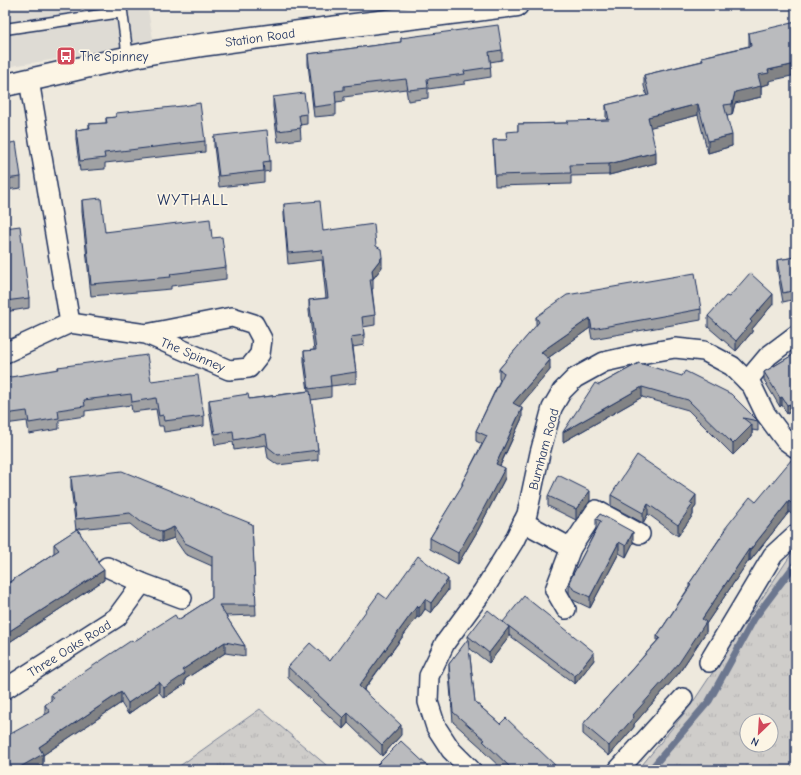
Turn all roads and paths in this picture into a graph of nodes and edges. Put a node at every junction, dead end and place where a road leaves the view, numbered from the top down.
1 (517, 5) edge
2 (5, 29) edge
3 (128, 58) junction
4 (29, 80) junction
5 (5, 85) edge
6 (70, 324) junction
7 (146, 334) junction
8 (796, 335) edge
9 (5, 353) edge
10 (747, 381) junction
11 (796, 448) edge
12 (523, 522) junction
13 (640, 534) dead end
14 (796, 534) edge
15 (571, 548) junction
16 (107, 567) dead end
17 (142, 583) junction
18 (182, 598) dead end
19 (566, 609) dead end
20 (708, 662) dead end
21 (5, 688) edge
22 (683, 698) dead end
23 (471, 770) edge
24 (618, 770) edge

1 - 3 street, Station Road
2 - 3 lane
3 - 4 street, Station Road
4 - 5 street, Station Road
4 - 6 street
6 - 7 street, The Spinney
6 - 9 street
7 - 7 street, The Spinney
8 - 10 street
10 - 11 street, Burnham Road
10 - 12 street, Burnham Road
12 - 15 street
12 - 23 street, Burnham Road
13 - 15 street
14 - 20 street
15 - 19 street
16 - 17 street
17 - 18 street
17 - 21 street, Three Oaks Road
22 - 24 street

